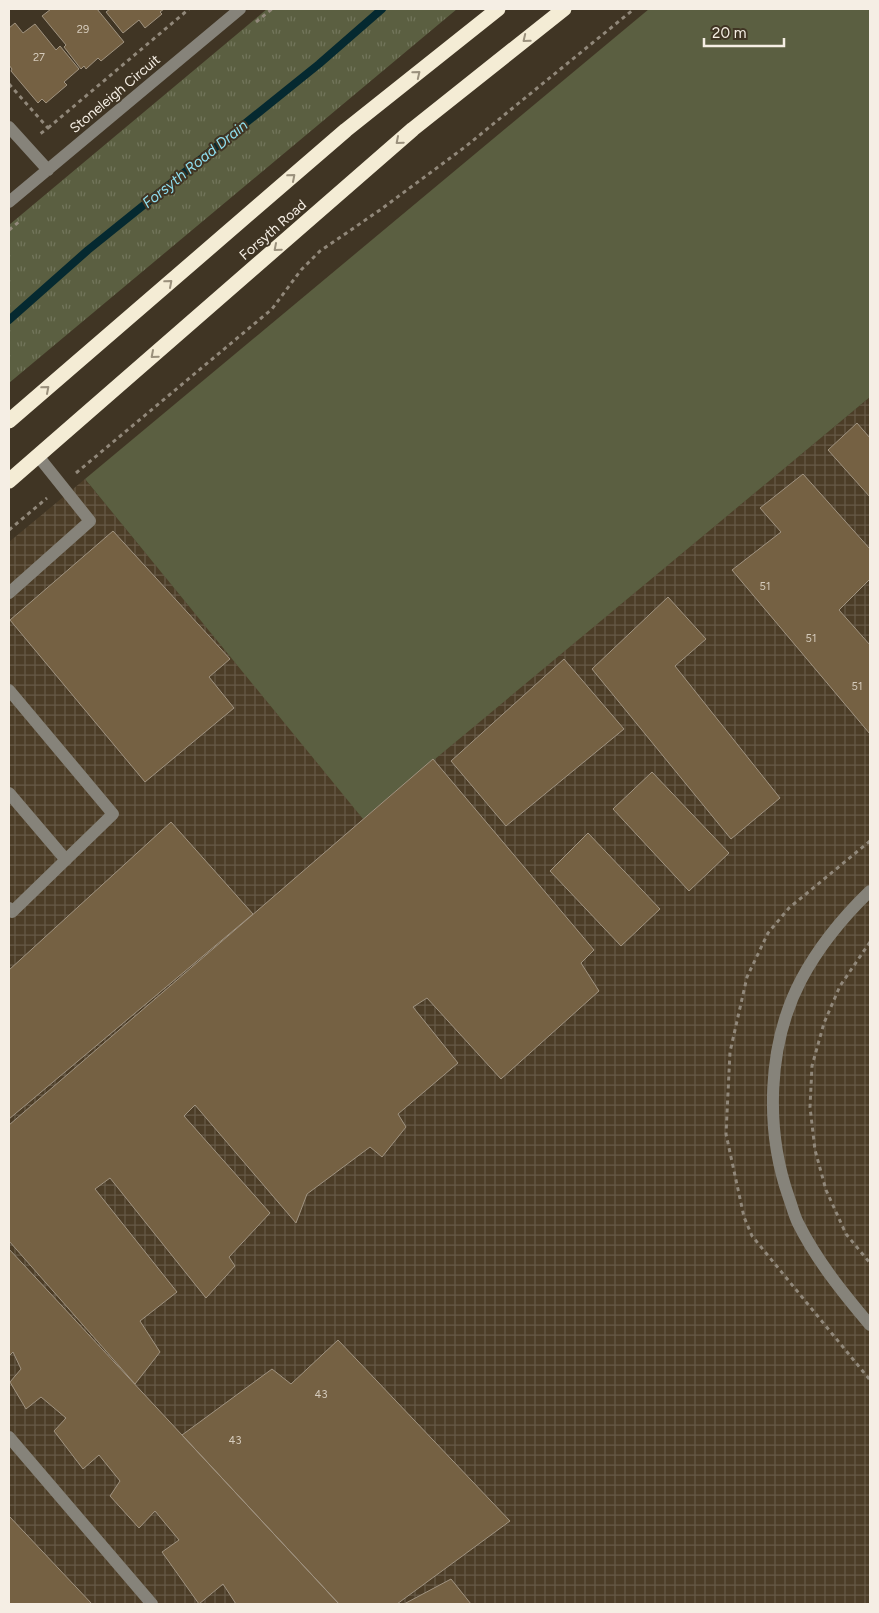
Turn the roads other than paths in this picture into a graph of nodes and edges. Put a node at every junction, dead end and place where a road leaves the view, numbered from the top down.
1 (240, 9) edge
2 (498, 9) edge
3 (564, 9) edge
4 (9, 127) edge
5 (48, 170) junction
6 (9, 202) edge
7 (9, 421) edge
8 (38, 456) junction
9 (9, 482) edge
10 (9, 593) edge
11 (9, 690) edge
12 (9, 793) edge
13 (66, 860) junction
14 (870, 891) edge
15 (10, 912) edge
16 (870, 1325) edge
17 (9, 1437) edge
18 (152, 1604) edge

1 - 5 street, Stoneleigh Circuit
7 -> 2 highway, Forsyth Road
3 -> 8 highway, Forsyth Road
4 - 5 street
5 - 6 street, Stoneleigh Circuit
8 - 9 highway, Forsyth Road
8 - 10 street
11 - 13 street
12 - 13 street
13 - 15 street
14 - 16 street
17 - 18 street

